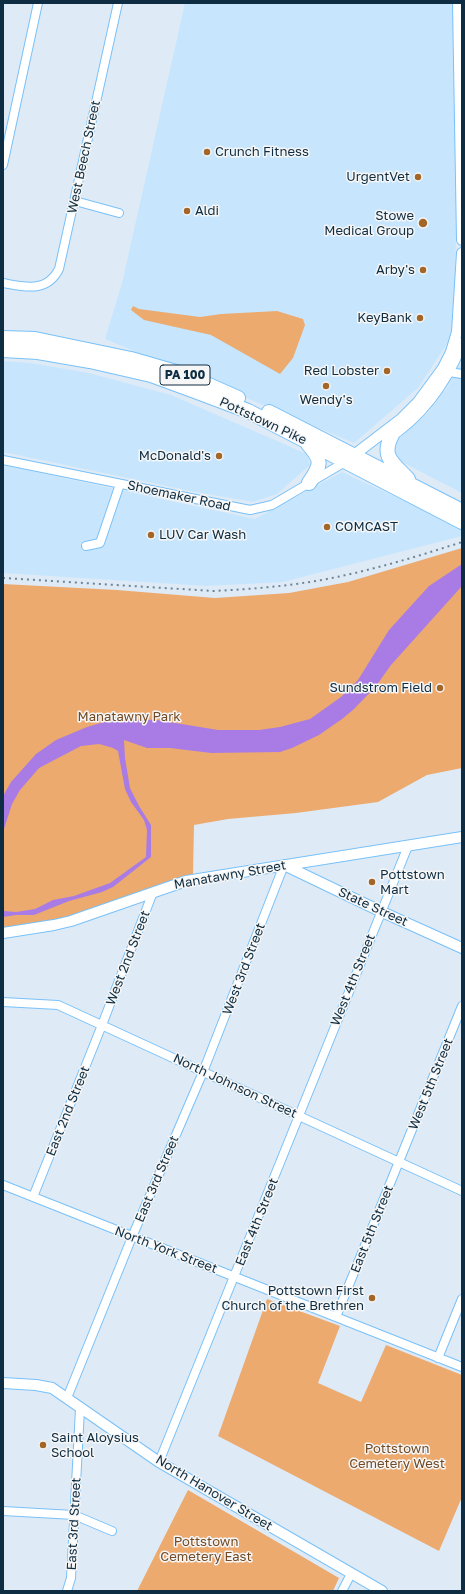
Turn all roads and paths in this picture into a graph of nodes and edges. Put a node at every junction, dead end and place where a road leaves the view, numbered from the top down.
1 (38, 3) edge
2 (118, 3) edge
3 (458, 3) edge
4 (3, 165) edge
5 (75, 202) junction
6 (120, 213) dead end
7 (462, 240) edge
8 (462, 253) edge
9 (3, 283) edge
10 (3, 338) edge
11 (462, 343) edge
12 (3, 350) edge
13 (446, 370) junction
14 (462, 374) edge
15 (392, 435) junction
16 (305, 441) junction
17 (353, 458) junction
18 (3, 460) edge
19 (309, 483) junction
20 (120, 484) junction
21 (415, 486) junction
22 (462, 510) edge
23 (462, 522) edge
24 (86, 546) dead end
25 (462, 837) edge
26 (408, 846) junction
27 (284, 865) junction
28 (153, 892) junction
29 (380, 911) junction
30 (3, 933) edge
31 (462, 948) edge
32 (3, 1002) edge
33 (462, 1006) edge
34 (102, 1025) junction
35 (203, 1072) junction
36 (299, 1115) junction
37 (399, 1163) junction
38 (3, 1185) edge
39 (462, 1191) edge
40 (33, 1197) junction
41 (132, 1237) junction
42 (235, 1277) junction
43 (462, 1299) edge
44 (336, 1317) junction
45 (438, 1358) junction
46 (462, 1367) edge
47 (3, 1383) edge
48 (67, 1398) junction
49 (80, 1409) junction
50 (159, 1462) junction
51 (3, 1511) edge
52 (74, 1515) junction
53 (112, 1531) dead end
54 (350, 1574) junction
55 (67, 1591) edge
56 (342, 1591) edge
57 (382, 1591) edge

1 - 4 street
2 - 5 street, West Beech Street
3 - 7 street
5 - 6 street
5 - 9 street, West Beech Street
8 - 13 street, Shoemaker Road
10 - 17 highway, Pottstown Pike / PA 100
11 - 13 street, Shoemaker Road
12 - 16 highway, Pottstown Pike / PA 100
13 - 14 street
13 - 15 street, Shoemaker Road
13 - 17 street, Shoemaker Road
15 - 17 street, Shoemaker Road
15 - 21 highway
16 - 17 highway, Pottstown Pike / PA 100
16 - 19 highway
17 - 19 street, Shoemaker Road
17 - 21 highway, Pottstown Pike / PA 100
17 - 23 highway, Pottstown Pike / PA 100
18 - 20 street, Shoemaker Road
19 - 20 street, Shoemaker Road
20 - 24 street
21 - 22 highway, Pottstown Pike / PA 100
25 - 26 street, Manatawny Street
26 - 27 street, Manatawny Street
26 - 29 street, West 4th Street
27 - 28 street, Manatawny Street
27 - 29 street, State Street
27 - 35 street, West 3rd Street
28 - 30 street, Manatawny Street
28 - 34 street, West 2nd Street
29 - 31 street, State Street
29 - 36 street, West 4th Street
32 - 34 street, North Johnson Street
33 - 37 street, West 5th Street
34 - 35 street, North Johnson Street
34 - 40 street, East 2nd Street
35 - 36 street, North Johnson Street
35 - 41 street, East 3rd Street
36 - 37 street, North Johnson Street
36 - 42 street, East 4th Street
37 - 39 street, North Johnson Street
37 - 44 street, East 5th Street
38 - 40 street, North York Street
40 - 41 street, North York Street
41 - 42 street, North York Street
41 - 48 street, East 3rd Street
42 - 44 street, North York Street
42 - 50 street, East 4th Street
43 - 45 street
44 - 45 street, North York Street
45 - 46 street, North York Street
47 - 48 street, North Hanover Street
48 - 49 street, North Hanover Street
49 - 50 street, North Hanover Street
49 - 52 street, East 3rd Street
50 - 54 street, North Hanover Street
51 - 52 street
52 - 53 street
52 - 55 street, East 3rd Street
54 - 56 street
54 - 57 street, North Hanover Street

